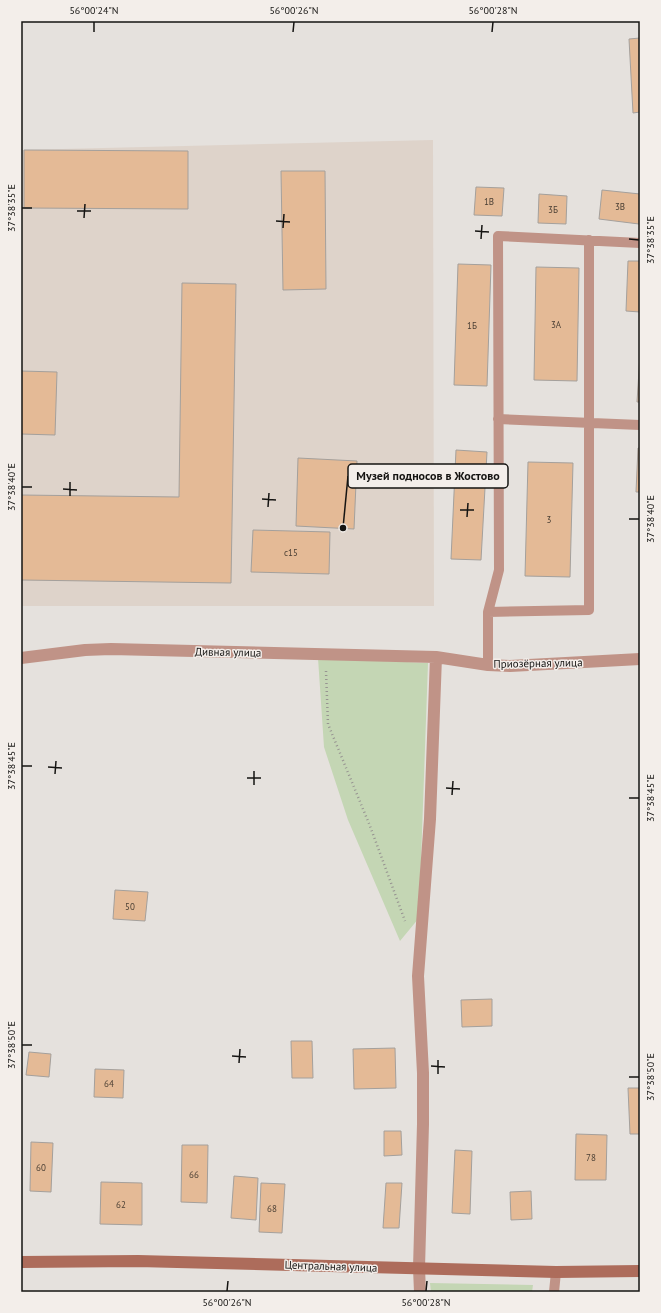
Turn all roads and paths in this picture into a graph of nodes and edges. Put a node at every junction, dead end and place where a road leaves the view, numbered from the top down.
1 (589, 240) junction
2 (640, 243) edge
3 (498, 419) junction
4 (589, 423) junction
5 (640, 425) edge
6 (488, 612) junction
7 (326, 654) junction
8 (436, 657) junction
9 (21, 658) edge
10 (640, 659) edge
11 (488, 665) junction
12 (421, 935) junction
13 (21, 1262) edge
14 (419, 1268) junction
15 (640, 1271) edge
16 (556, 1272) junction
17 (420, 1292) edge
18 (554, 1292) edge

1 - 2 lane
1 - 3 lane
1 - 4 lane
3 - 4 lane
3 - 6 lane
4 - 5 lane
4 - 6 lane
6 - 11 lane
7 - 8 street, Дивная улица
7 - 9 street, Дивная улица
7 - 12 path
8 - 11 street, Приозёрная улица
8 - 12 street
10 - 11 street, Приозёрная улица
12 - 14 street
13 - 14 street, Центральная улица
14 - 16 street, Центральная улица
14 - 17 street
15 - 16 street, Центральная улица
16 - 18 lane

